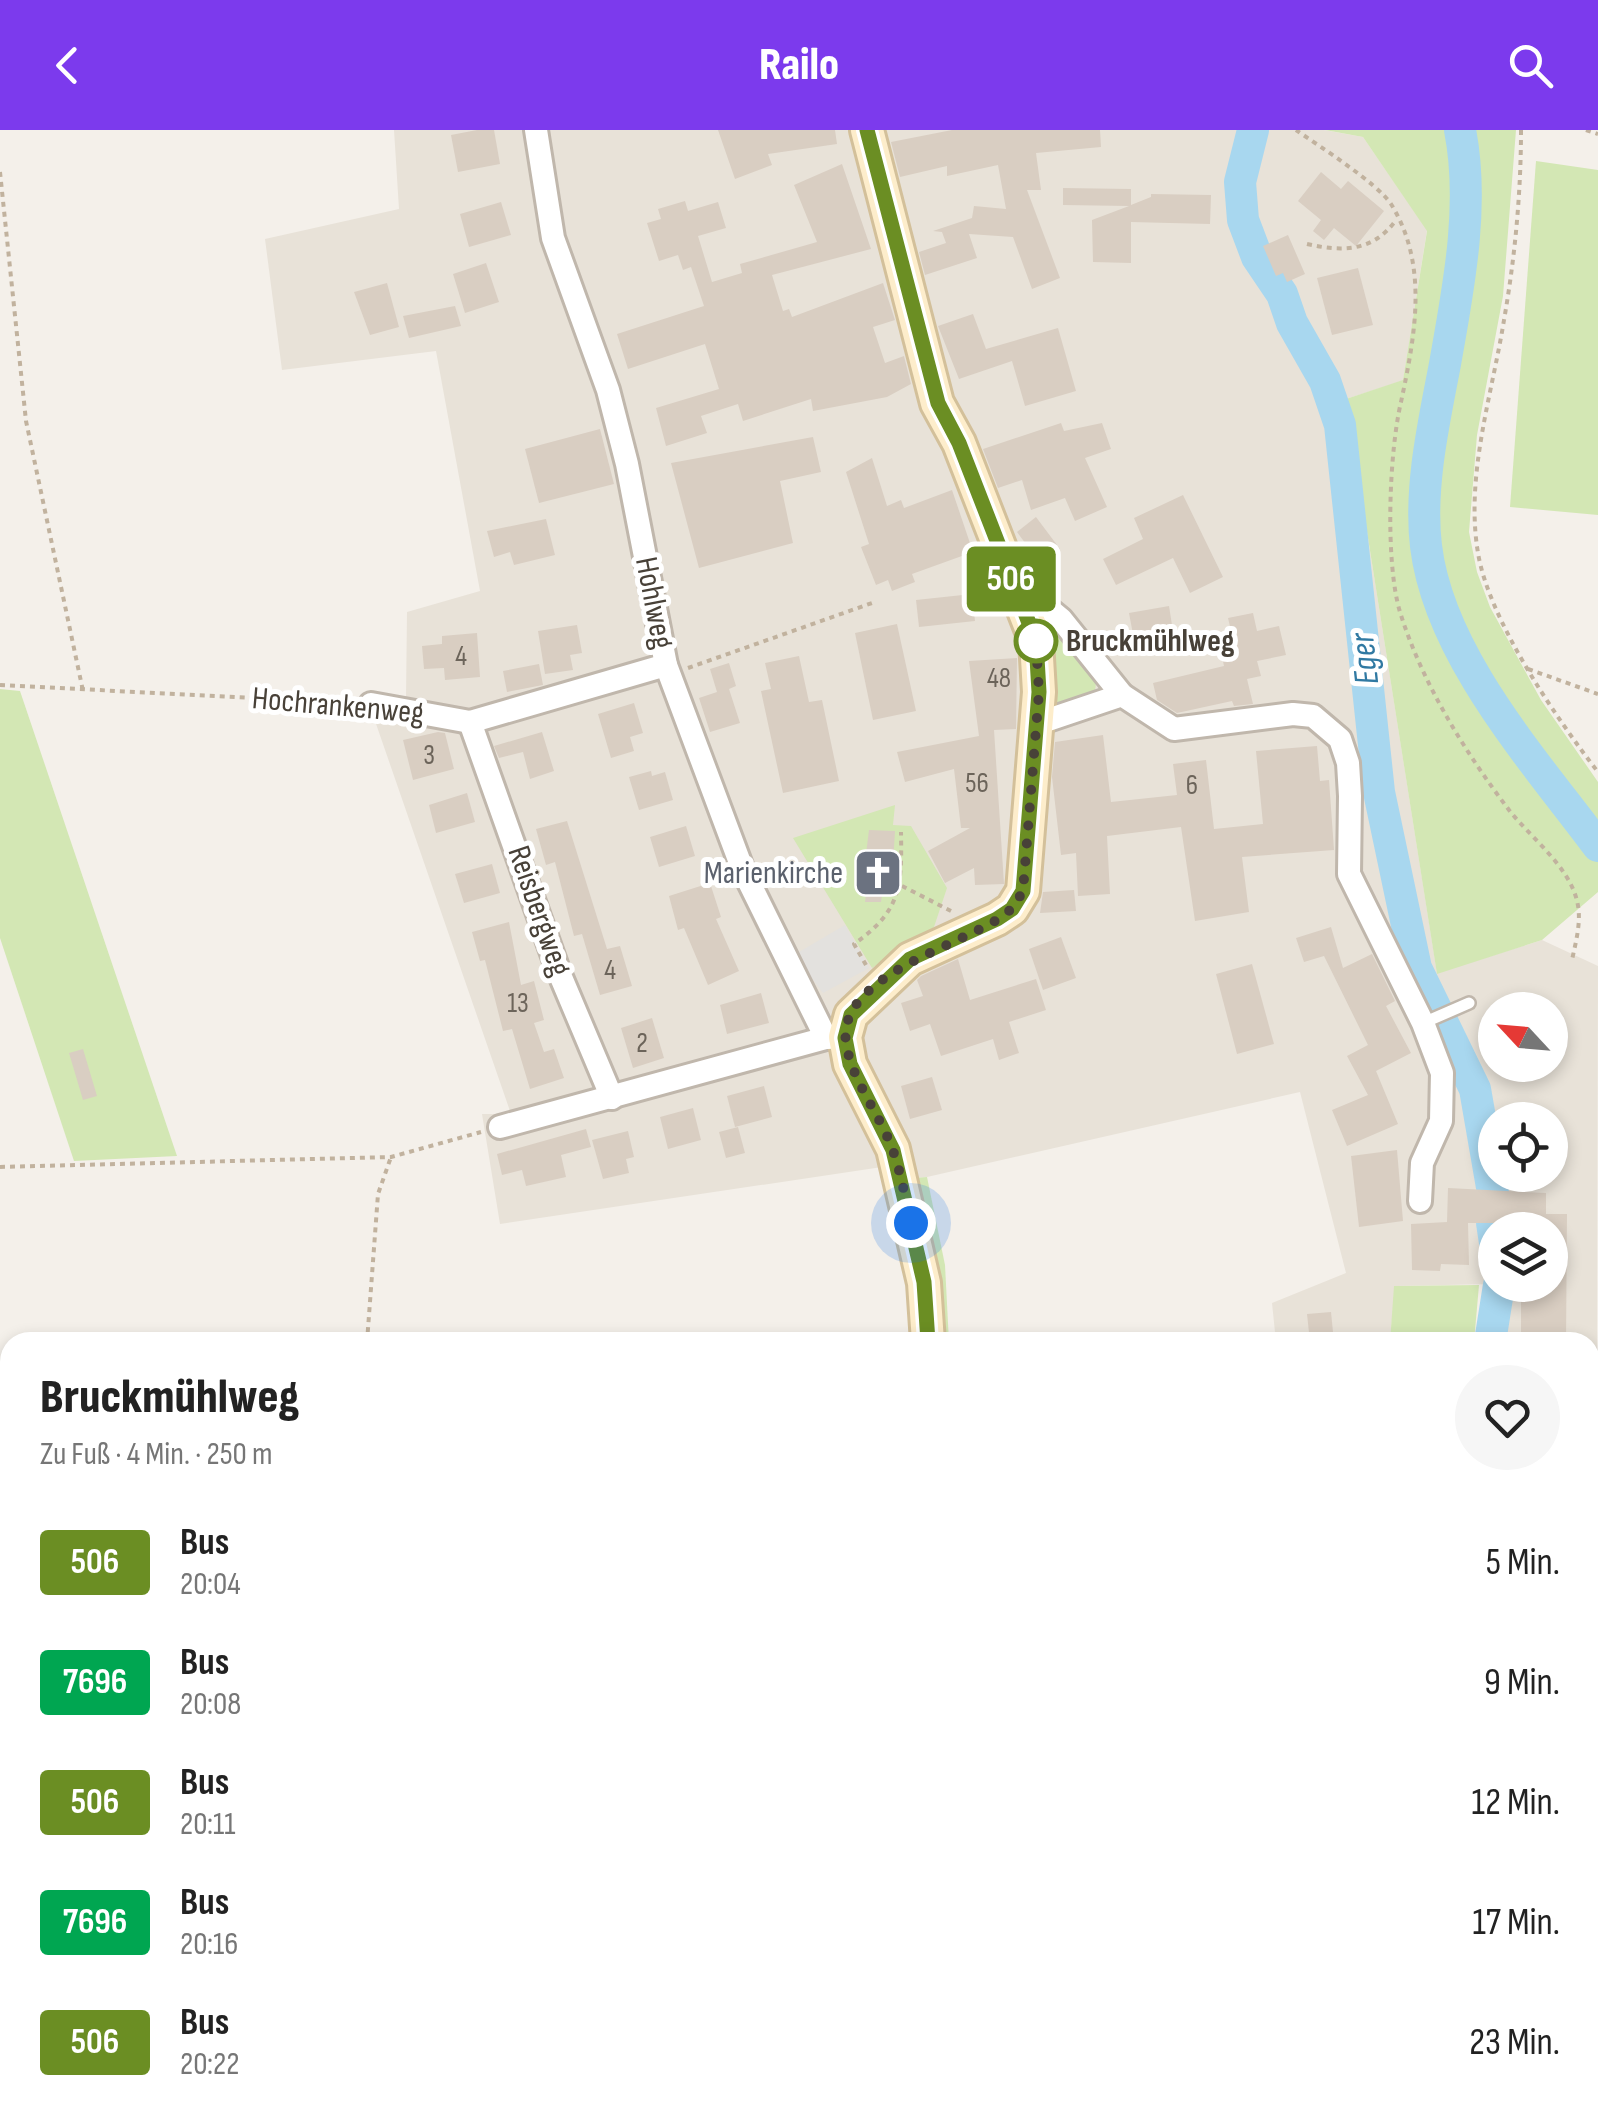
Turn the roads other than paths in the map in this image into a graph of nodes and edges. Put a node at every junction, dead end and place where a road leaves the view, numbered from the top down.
1 (536, 130) edge
2 (867, 130) edge
3 (1010, 577) junction
4 (666, 665) junction
5 (1122, 695) junction
6 (371, 704) road end
7 (470, 722) junction
8 (1036, 724) junction
9 (1469, 1003) dead end
10 (1423, 1022) junction
11 (835, 1038) junction
12 (612, 1098) junction
13 (500, 1127) road end
14 (1420, 1201) dead end
15 (927, 1332) edge

1 - 4 street, Hohlweg
2 - 3 street
3 - 5 street
3 - 8 street
4 - 7 street, Hochrankenweg
4 - 11 street, Hohlweg
5 - 8 street
5 - 10 street
6 - 7 street, Hochrankenweg
7 - 12 street, Reisbergweg
8 - 11 street
9 - 10 lane
10 - 14 street
11 - 12 street
11 - 15 street
12 - 13 street

